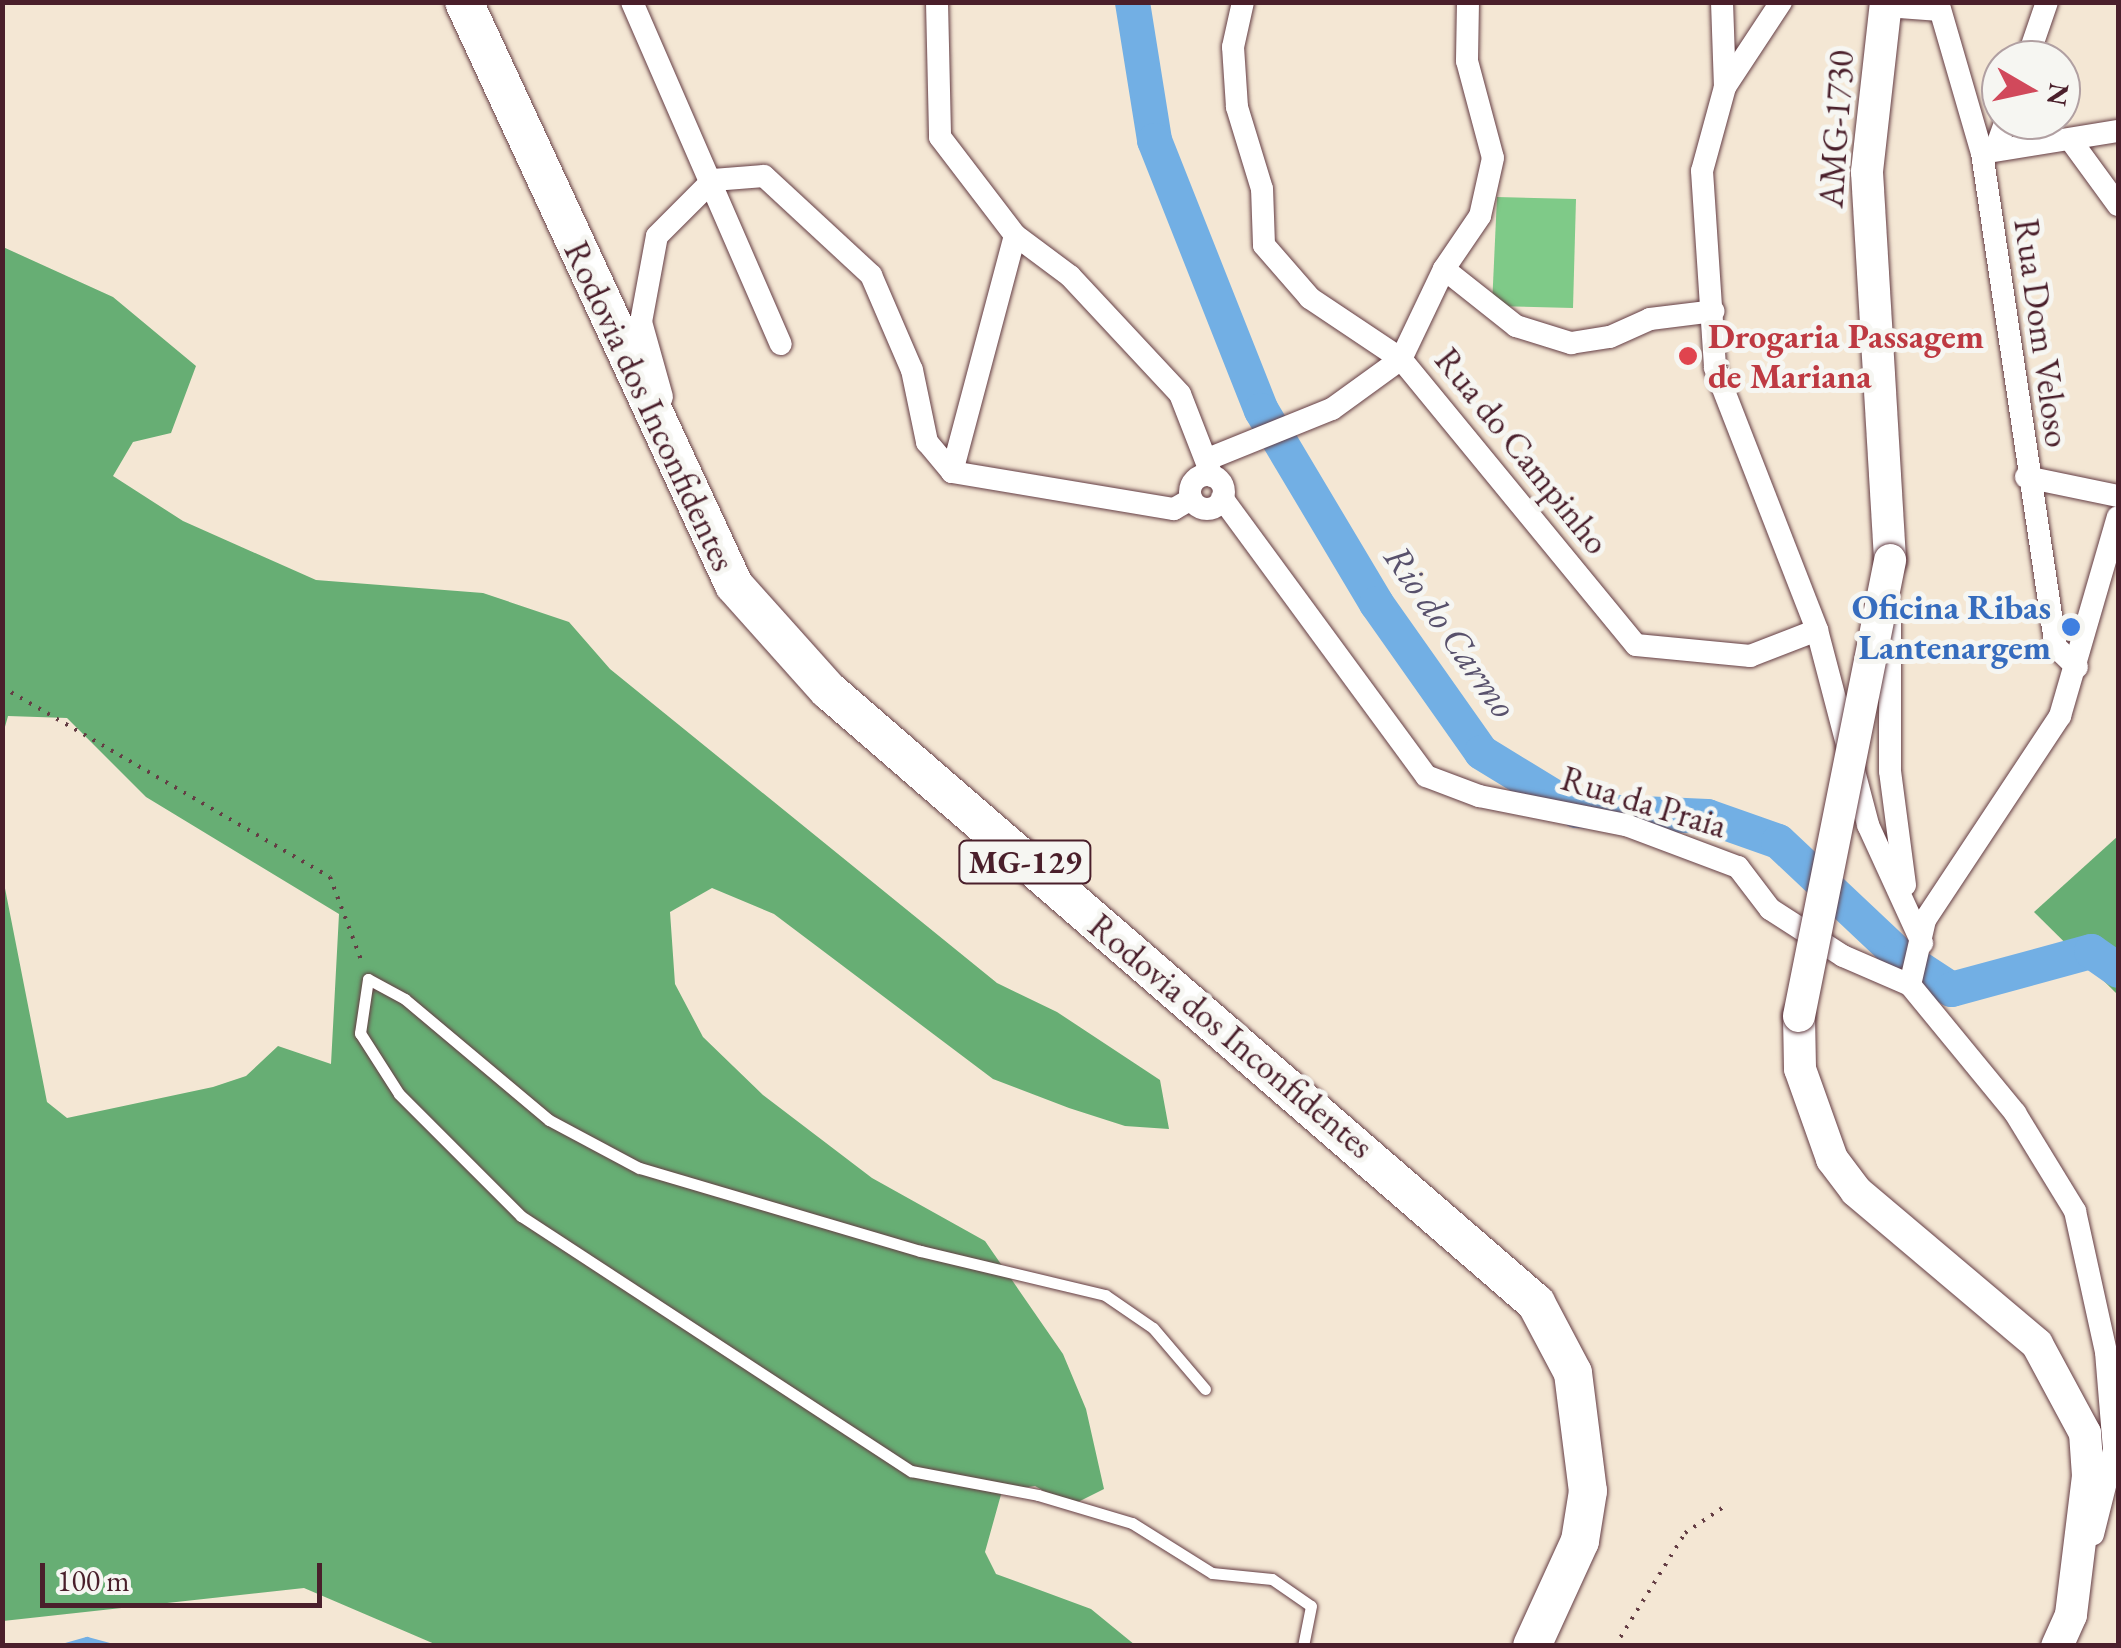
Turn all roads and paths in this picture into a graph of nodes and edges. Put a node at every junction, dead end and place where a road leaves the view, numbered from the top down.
1 (937, 2) edge
2 (1243, 2) edge
3 (1468, 2) edge
4 (1722, 2) edge
5 (1781, 2) edge
6 (2047, 2) edge
7 (1886, 4) edge
8 (465, 5) edge
9 (642, 6) edge
10 (1939, 6) edge
11 (2034, 40) edge
12 (1725, 87) junction
13 (2118, 131) edge
14 (1995, 140) edge
15 (2072, 142) junction
16 (1989, 151) junction
17 (713, 180) junction
18 (2118, 205) edge
19 (1015, 235) junction
20 (1444, 269) junction
21 (1714, 311) junction
22 (781, 344) dead end
23 (1401, 359) junction
24 (1210, 467) junction
25 (952, 472) junction
26 (2026, 477) junction
27 (2118, 496) edge
28 (1222, 498) junction
29 (1192, 499) junction
30 (697, 516) junction
31 (2118, 517) edge
32 (1890, 560) junction
33 (1817, 630) junction
34 (2077, 667) junction
35 (2, 687) edge
36 (1908, 908) junction
37 (1922, 944) junction
38 (368, 979) junction
39 (1910, 985) junction
40 (1205, 1389) dead end
41 (2116, 1450) edge
42 (1728, 1504) dead end
43 (2071, 1615) junction
44 (1303, 1646) edge
45 (1532, 1646) edge
46 (1615, 1646) edge
47 (2056, 1646) edge

1 - 19 street
2 - 23 street
3 - 20 street, Rua do Campinho
4 - 12 street
5 - 12 street
6 - 11 street
7 - 10 street
7 - 32 main road, AMG-1730
8 - 30 main road, Rodovia dos Inconfidentes / MG-129
9 - 17 street
10 - 16 street, Rua Dom Veloso
12 - 21 street
13 - 15 street
14 - 16 street
15 - 16 street
15 - 18 street
16 - 26 street, Rua Dom Veloso
17 - 22 street
17 - 25 street
17 - 30 street
19 - 24 street
19 - 25 street
20 - 21 street
20 - 23 street, Rua do Campinho
21 - 33 street
23 - 24 street
23 - 33 street, Rua do Campinho
24 - 28 street, Rua da Praia
24 - 29 street
25 - 29 street
26 - 27 street
26 - 34 street, Rua Dom Veloso
28 - 29 street
28 - 39 street, Rua da Praia
30 - 45 main road, Rodovia dos Inconfidentes / MG-129
31 - 34 street
32 - 36 street
32 - 43 main road, AMG-1730, bridge
33 - 36 street
34 - 37 street
35 - 38 path
36 - 37 street
37 - 39 street
38 - 40 lane
38 - 44 lane
39 - 41 street
41 - 43 street
42 - 46 path
43 - 47 main road, AMG-1730

